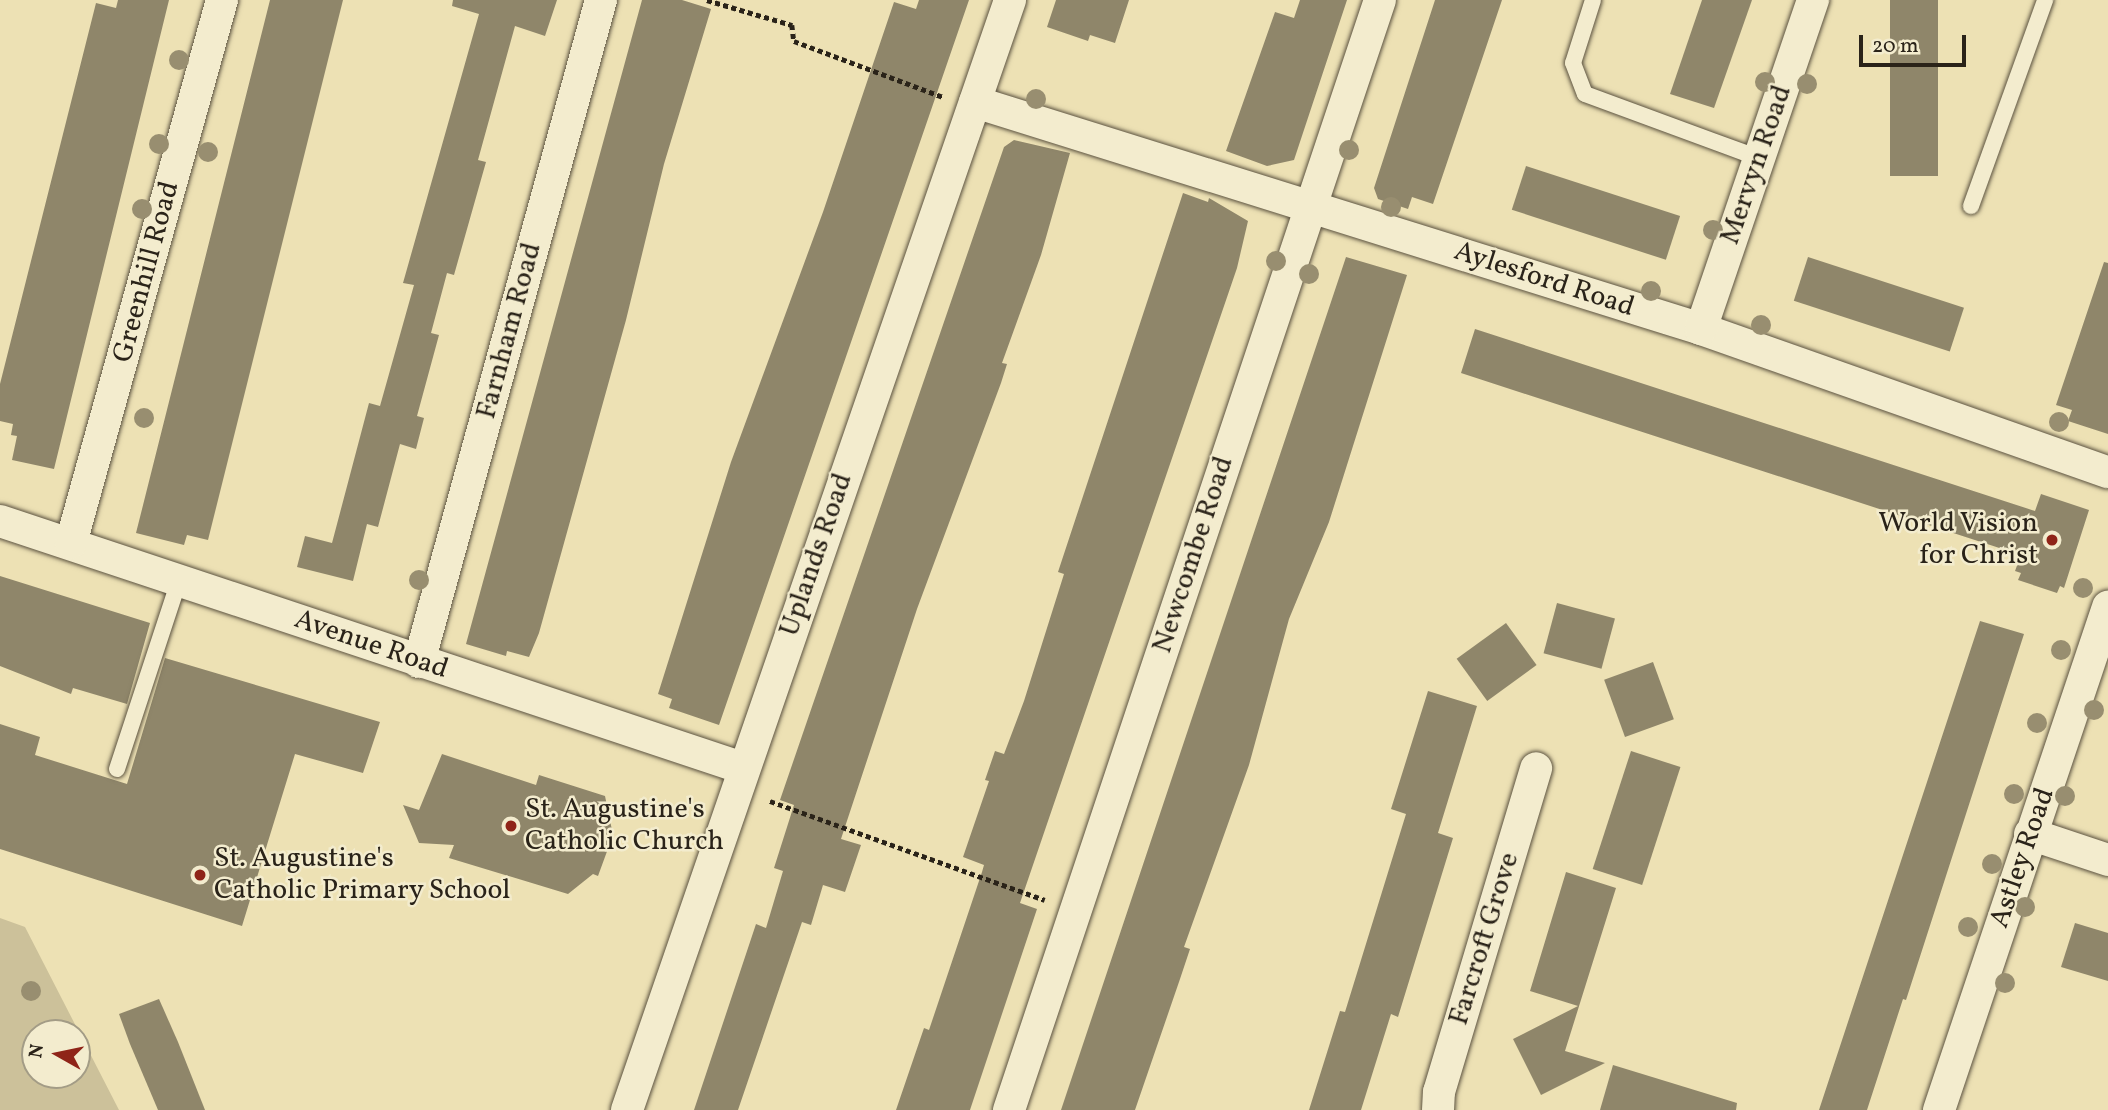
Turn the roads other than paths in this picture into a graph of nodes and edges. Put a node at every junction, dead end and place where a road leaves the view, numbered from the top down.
1 (222, 0) edge
2 (601, 0) edge
3 (1010, 0) edge
4 (1380, 0) edge
5 (1594, 0) edge
6 (1813, 0) edge
7 (2045, 0) edge
8 (974, 105) junction
9 (1759, 158) junction
10 (1311, 205) junction
11 (1971, 206) dead end
12 (1700, 329) junction
13 (2108, 472) edge
14 (0, 521) edge
15 (71, 543) junction
16 (179, 580) junction
17 (2108, 607) edge
18 (419, 662) junction
19 (1536, 768) dead end
20 (117, 769) dead end
21 (739, 778) junction
22 (2030, 834) junction
23 (2108, 860) edge
24 (627, 1110) edge
25 (1009, 1110) edge
26 (1438, 1110) edge
27 (1939, 1110) edge

1 - 15 street, Greenhill Road
2 - 18 street, Farnham Road
3 - 8 street, Uplands Road
4 - 10 street, Newcombe Road
5 - 9 lane
6 - 9 street, Mervyn Road
7 - 11 lane
8 - 10 street, Aylesford Road
8 - 21 street, Uplands Road
9 - 12 street, Mervyn Road
10 - 12 street, Aylesford Road
10 - 25 street, Newcombe Road
12 - 13 street, Aylesford Road
14 - 15 street, Avenue Road
15 - 16 street, Avenue Road
16 - 18 street, Avenue Road
16 - 20 lane
17 - 22 street, Astley Road
18 - 21 street, Avenue Road
19 - 26 street, Farcroft Grove
21 - 24 street, Uplands Road
22 - 23 street
22 - 27 street, Astley Road

